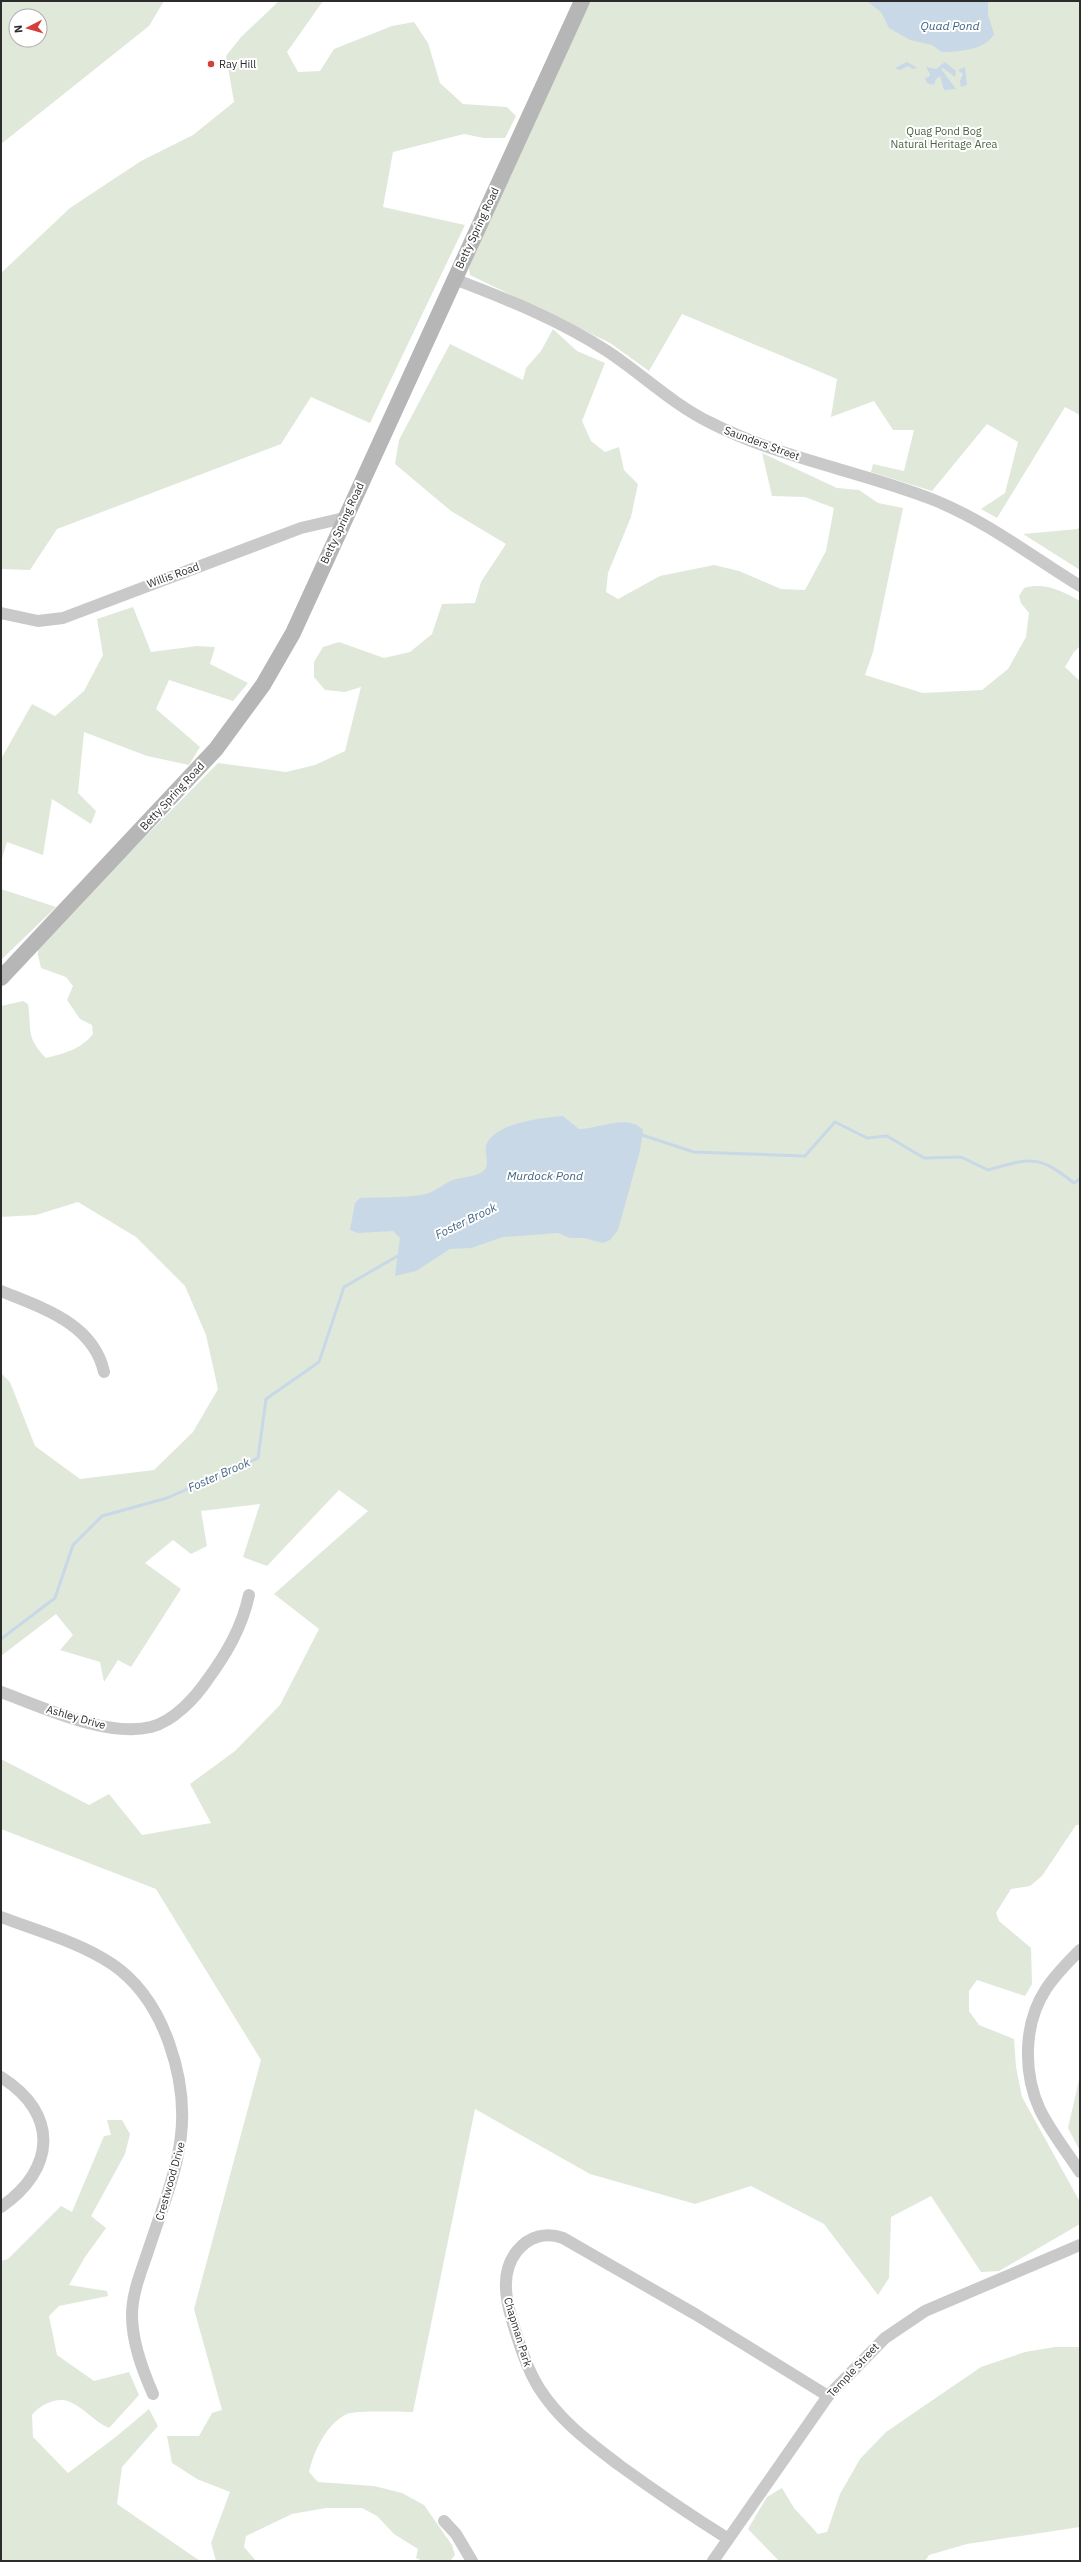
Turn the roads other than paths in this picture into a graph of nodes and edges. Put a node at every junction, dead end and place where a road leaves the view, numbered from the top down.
1 (582, 1) edge
2 (454, 278) junction
3 (344, 518) junction
4 (1080, 586) edge
5 (1, 613) edge
6 (1, 978) edge
7 (1, 1291) edge
8 (104, 1372) dead end
9 (250, 1595) dead end
10 (1, 1692) edge
11 (1, 1917) edge
12 (1080, 1950) edge
13 (1, 2077) edge
14 (1080, 2172) edge
15 (1, 2207) edge
16 (1080, 2245) edge
17 (153, 2394) dead end
18 (828, 2396) junction
19 (444, 2521) dead end
20 (727, 2538) junction
21 (714, 2560) edge
22 (472, 2561) edge

1 - 2 street, Betty Spring Road
2 - 3 street, Betty Spring Road
2 - 4 street, Saunders Street
3 - 5 street, Willis Road
3 - 6 street, Betty Spring Road
7 - 8 street
9 - 10 street, Ashley Drive
11 - 17 street, Crestwood Drive
12 - 14 street
13 - 15 street
16 - 18 street, Temple Street
18 - 20 street, Temple Street
18 - 20 street, Chapman Park
19 - 22 street
20 - 21 street, Temple Street

